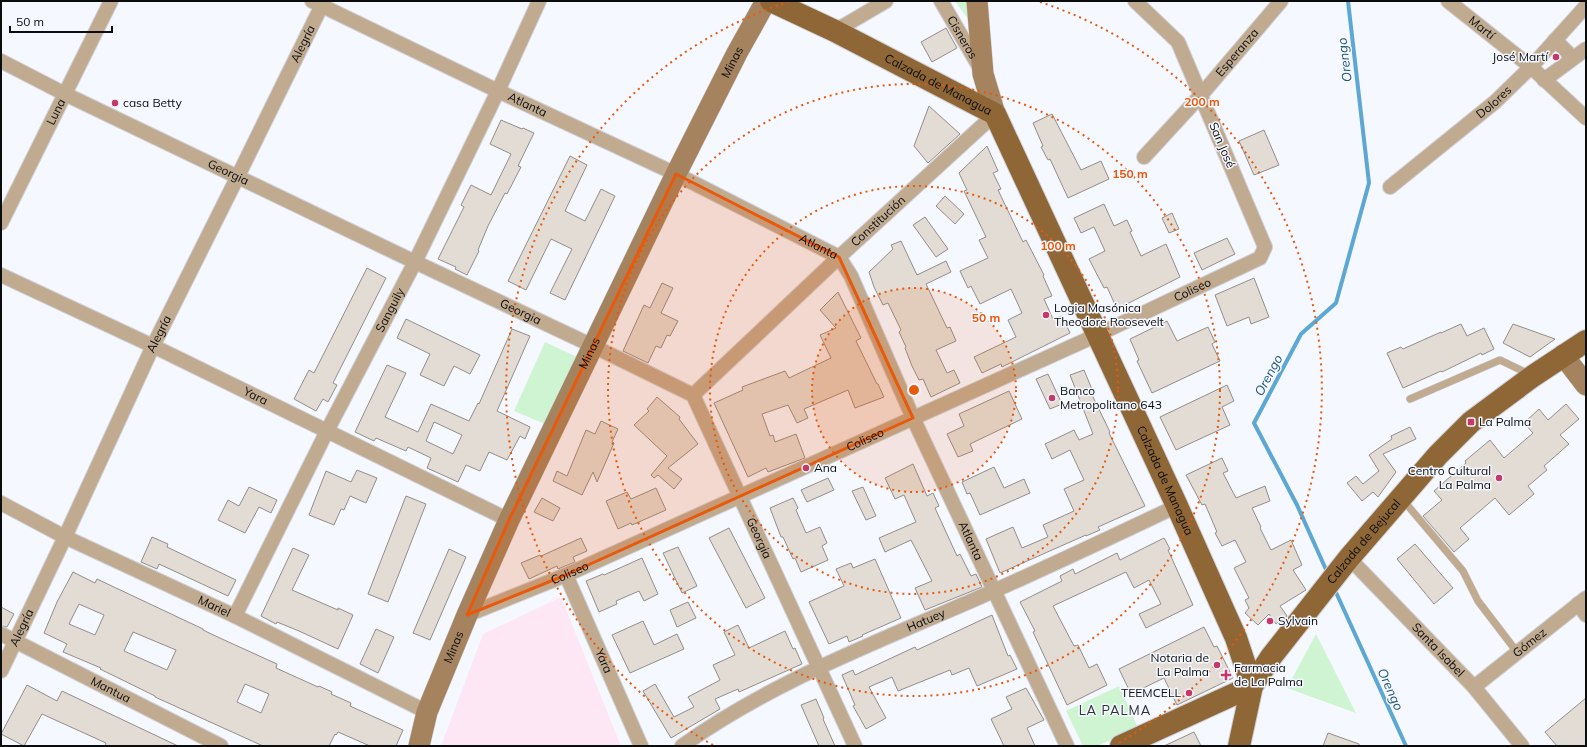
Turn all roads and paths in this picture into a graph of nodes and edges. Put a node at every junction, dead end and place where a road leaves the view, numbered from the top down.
1 (111, 1) edge
2 (539, 1) edge
3 (766, 1) edge
4 (771, 1) edge
5 (886, 1) edge
6 (941, 1) edge
7 (978, 1) edge
8 (1135, 1) edge
9 (1281, 1) edge
10 (1448, 1) edge
11 (319, 3) edge
12 (1586, 6) edge
13 (835, 31) junction
14 (1556, 40) junction
15 (1586, 49) edge
16 (1572, 58) junction
17 (1, 61) edge
18 (1531, 67) junction
19 (983, 74) junction
20 (1544, 80) junction
21 (498, 91) junction
22 (65, 94) junction
23 (1201, 95) junction
24 (995, 114) junction
25 (1586, 118) edge
26 (1144, 157) dead end
27 (676, 174) junction
28 (238, 176) junction
29 (1390, 187) dead end
30 (1, 223) edge
31 (840, 257) junction
32 (1260, 258) joint
33 (415, 262) junction
34 (1, 275) edge
35 (1097, 336) junction
36 (1586, 341) edge
37 (153, 346) junction
38 (593, 346) junction
39 (1564, 355) junction
40 (1533, 376) junction
41 (1586, 385) edge
42 (693, 395) junction
43 (1410, 399) dead end
44 (913, 418) junction
45 (327, 431) junction
46 (740, 497) junction
47 (1401, 498) junction
48 (1, 502) edge
49 (1177, 506) junction
50 (509, 520) junction
51 (66, 537) junction
52 (1346, 564) junction
53 (566, 575) junction
54 (995, 591) junction
55 (1583, 606) edge
56 (467, 615) junction
57 (235, 616) junction
58 (1, 634) edge
59 (1236, 638) junction
60 (1285, 639) junction
61 (16, 641) junction
62 (1517, 652) junction
63 (819, 666) junction
64 (1, 670) edge
65 (1252, 686) junction
66 (1474, 686) junction
67 (427, 712) junction
68 (221, 746) edge
69 (418, 746) edge
70 (641, 746) edge
71 (682, 746) edge
72 (855, 746) edge
73 (1067, 746) edge
74 (1121, 746) edge
75 (1239, 746) edge
76 (1522, 746) edge

1 - 22 street, Luna
2 - 21 street, Sanguily
3 - 27 street, Minas
4 - 13 main road, Calzada de Managua
5 - 13 street
6 - 19 street, Cisneros
7 - 19 street
8 - 23 street, San José
9 - 23 street, Esperanza
10 - 18 street, Martí
11 - 21 street, Atlanta
11 - 28 street, Alegría
12 - 14 street, Dolores
13 - 24 main road, Calzada de Managua
14 - 16 street
14 - 18 street, Dolores
15 - 16 street
16 - 20 street
17 - 22 street, Georgia
18 - 20 street, Martí
18 - 29 street, Dolores
19 - 24 street
20 - 25 street, Martí
21 - 27 street, Atlanta
21 - 33 street, Sanguily
22 - 28 street, Georgia
22 - 30 street, Luna
23 - 26 street, Esperanza
23 - 32 street, San José
24 - 31 street, Constitución
24 - 35 main road, Calzada de Managua
27 - 31 street, Atlanta
27 - 38 street, Minas
28 - 33 street, Georgia
28 - 37 street, Alegría
31 - 42 street, Constitución
31 - 44 street, Atlanta
32 - 35 street, Coliseo
33 - 38 street, Georgia
33 - 45 street, Sanguily
34 - 37 street, Yara
35 - 44 street, Coliseo
35 - 49 main road, Calzada de Managua
36 - 39 main road, Calzada de Bejucal
37 - 45 street, Yara
37 - 51 street, Alegría
38 - 42 street, Georgia
38 - 50 street, Minas
39 - 40 main road, Calzada de Bejucal
39 - 41 street
40 - 43 lane
40 - 47 main road, Calzada de Bejucal
42 - 46 street, Georgia
44 - 46 street, Coliseo
44 - 54 street, Atlanta
45 - 50 street, Yara
45 - 57 street, Sanguily
46 - 53 street, Coliseo
46 - 63 street, Georgia
47 - 52 main road, Calzada de Bejucal
47 - 62 lane
48 - 51 street, Mariel
49 - 54 street, Hatuey
49 - 59 main road, Calzada de Managua
50 - 56 street, Minas
51 - 57 street, Mariel
51 - 61 street, Alegría
52 - 60 main road, Calzada de Bejucal
52 - 66 street, Santa Isabel
53 - 56 street, Coliseo
53 - 70 street, Yara
54 - 63 street, Hatuey
54 - 73 street, Atlanta
55 - 62 street, Gómez
56 - 67 street, Minas
57 - 67 street, Mariel
58 - 61 street, Mantua
59 - 60 main road
59 - 65 main road, Calzada de Managua
60 - 65 main road, Calzada de Bejucal
61 - 64 street, Alegría
61 - 68 street, Mantua
62 - 66 street, Gómez
63 - 71 street, Hatuey
63 - 72 street, Georgia
65 - 74 main road
65 - 75 main road
66 - 76 street, Santa Isabel
67 - 69 street, Minas

